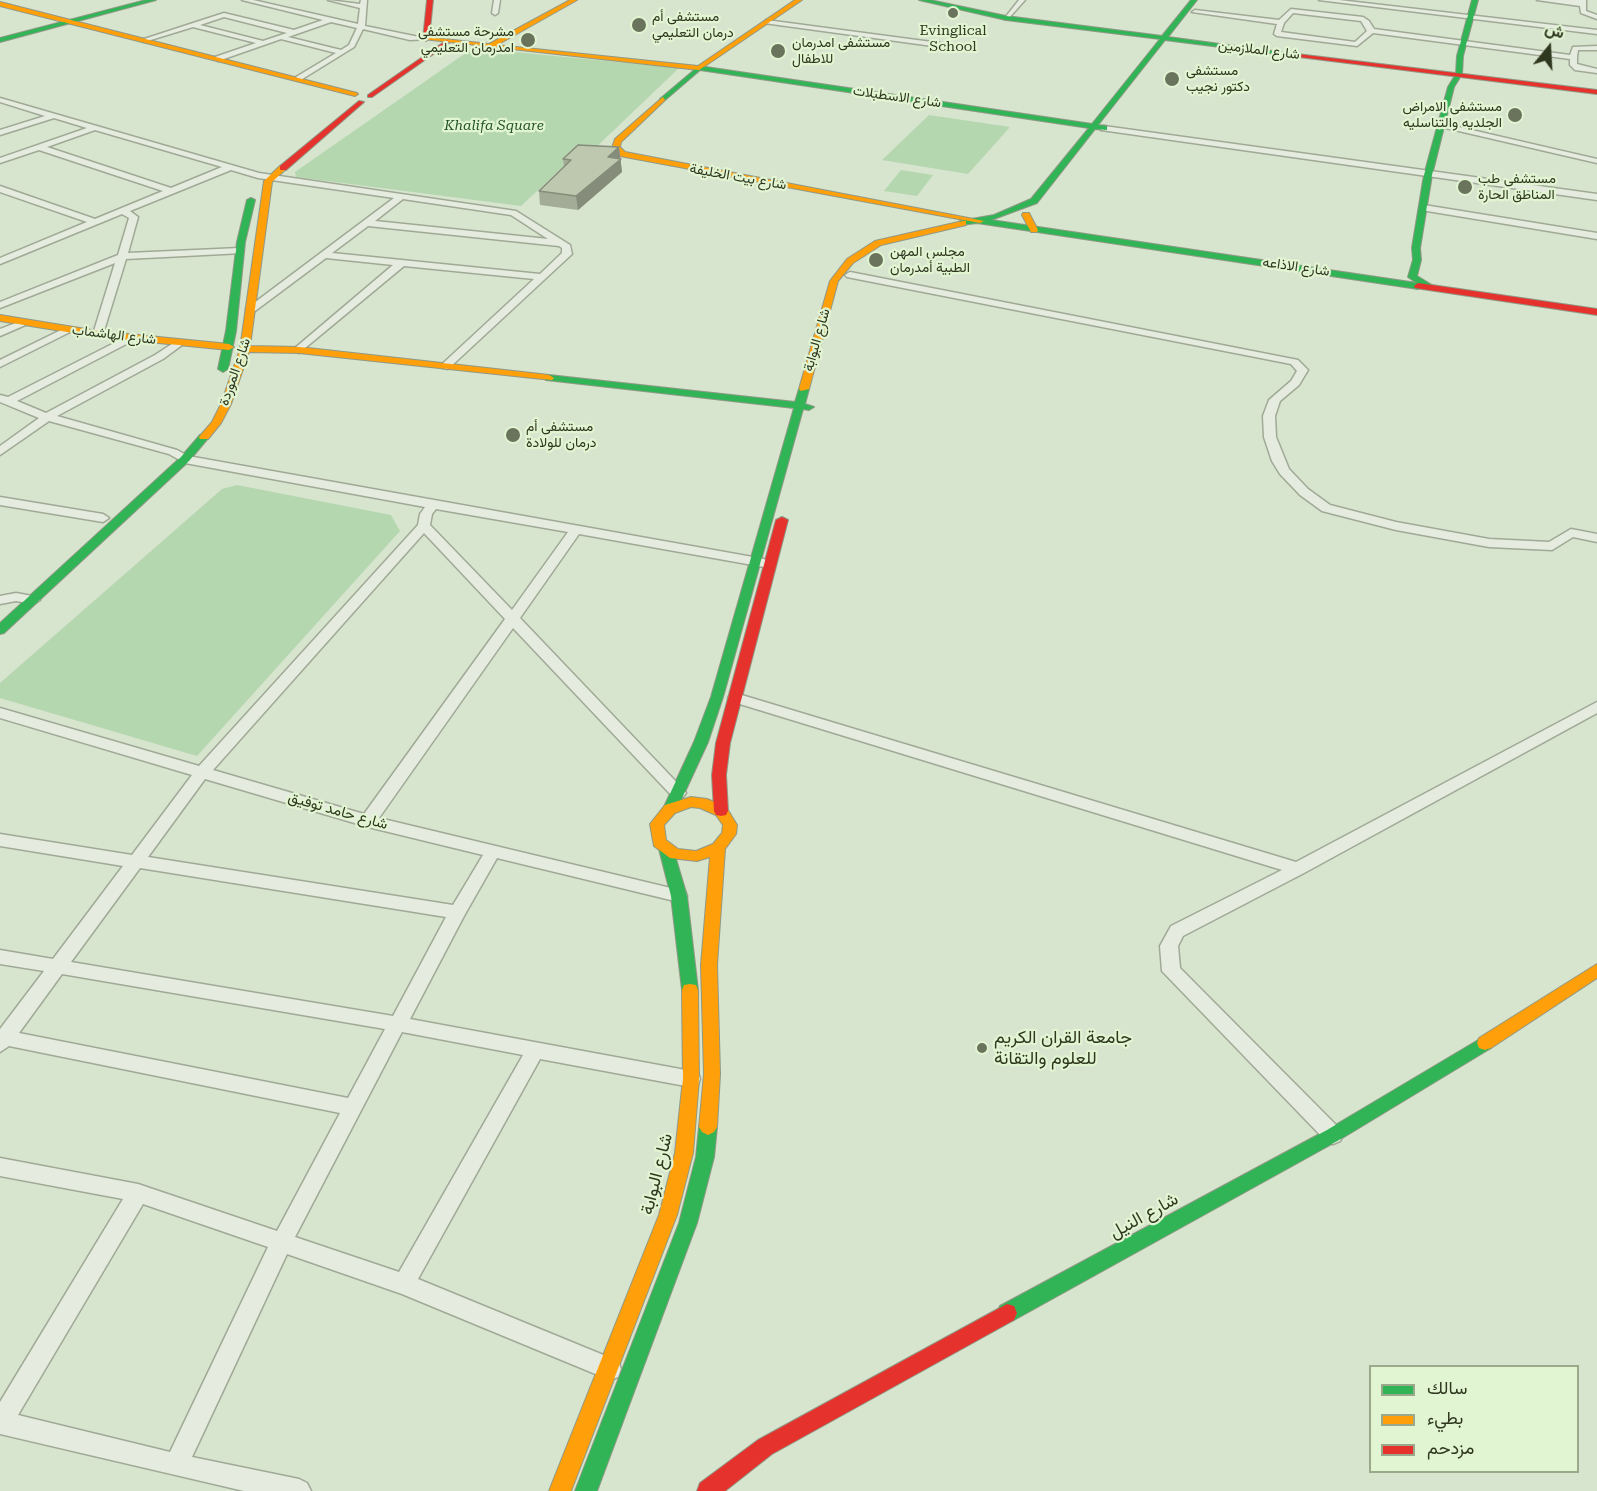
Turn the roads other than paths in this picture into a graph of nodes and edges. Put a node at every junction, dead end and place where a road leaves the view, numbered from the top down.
1 (153, 0) edge
2 (245, 0) edge
3 (331, 0) edge
4 (430, 0) edge
5 (497, 0) edge
6 (574, 0) edge
7 (799, 0) edge
8 (922, 0) edge
9 (1022, 0) edge
10 (1204, 0) edge
11 (1322, 0) edge
12 (1475, 0) edge
13 (1540, 0) edge
14 (1341, 1) edge
15 (1583, 2) edge
16 (364, 3) edge
17 (0, 4) edge
18 (1194, 6) edge
19 (0, 10) edge
20 (495, 13) dead end
21 (1331, 15) junction
22 (1471, 17) junction
23 (1597, 17) edge
24 (1006, 18) junction
25 (330, 20) junction
26 (766, 22) junction
27 (1281, 22) junction
28 (69, 23) junction
29 (193, 25) junction
30 (361, 27) junction
31 (293, 32) junction
32 (1371, 32) junction
33 (1597, 32) edge
34 (280, 37) junction
35 (426, 39) junction
36 (1169, 39) junction
37 (0, 40) edge
38 (144, 40) junction
39 (1319, 41) junction
40 (447, 42) junction
41 (262, 43) junction
42 (0, 45) edge
43 (490, 46) junction
44 (962, 48) dead end
45 (1597, 48) edge
46 (1462, 50) junction
47 (342, 52) junction
48 (721, 53) junction
49 (1310, 56) junction
50 (1573, 57) junction
51 (218, 58) junction
52 (665, 64) junction
53 (699, 68) junction
54 (1597, 72) edge
55 (1453, 76) junction
56 (302, 82) junction
57 (1597, 92) edge
58 (357, 97) junction
59 (0, 100) edge
60 (52, 116) junction
61 (1440, 124) junction
62 (93, 128) junction
63 (1100, 128) junction
64 (0, 133) edge
65 (38, 147) junction
66 (0, 161) edge
67 (1597, 161) edge
68 (230, 167) junction
69 (1428, 175) junction
70 (264, 176) junction
71 (0, 189) edge
72 (171, 191) junction
73 (402, 197) junction
74 (1597, 197) edge
75 (1424, 208) junction
76 (123, 212) junction
77 (1026, 215) junction
78 (978, 221) junction
79 (96, 222) junction
80 (368, 223) junction
81 (995, 224) junction
82 (1034, 230) junction
83 (1597, 236) edge
84 (260, 240) junction
85 (562, 244) junction
86 (241, 247) junction
87 (1416, 248) junction
88 (326, 255) junction
89 (124, 256) junction
90 (0, 261) edge
91 (400, 264) junction
92 (850, 275) junction
93 (543, 277) junction
94 (1379, 279) junction
95 (1432, 287) junction
96 (0, 305) edge
97 (251, 309) junction
98 (1597, 312) edge
99 (0, 318) edge
100 (25, 323) junction
101 (69, 330) junction
102 (0, 333) edge
103 (98, 334) junction
104 (130, 338) junction
105 (178, 344) junction
106 (229, 348) junction
107 (245, 349) junction
108 (299, 350) junction
109 (0, 364) edge
110 (444, 367) junction
111 (219, 380) dead end
112 (4, 399) edge
113 (803, 407) junction
114 (47, 417) junction
115 (199, 421) dead end
116 (0, 452) edge
117 (179, 455) junction
118 (0, 501) edge
119 (433, 505) junction
120 (103, 518) junction
121 (424, 526) junction
122 (576, 530) junction
123 (1597, 538) edge
124 (754, 561) junction
125 (772, 564) junction
126 (16, 597) junction
127 (0, 600) edge
128 (33, 600) junction
129 (0, 611) edge
130 (513, 619) junction
131 (0, 630) edge
132 (735, 698) junction
133 (1597, 707) edge
134 (0, 713) edge
135 (202, 772) junction
136 (678, 793) junction
137 (670, 809) junction
138 (721, 811) junction
139 (368, 821) junction
140 (0, 840) edge
141 (718, 848) junction
142 (666, 849) junction
143 (494, 850) junction
144 (136, 862) junction
145 (1298, 869) junction
146 (679, 896) junction
147 (457, 912) junction
148 (0, 957) edge
149 (59, 965) junction
150 (1597, 970) edge
151 (398, 1024) junction
152 (2, 1040) edge
153 (536, 1049) junction
154 (691, 1079) junction
155 (354, 1108) junction
156 (1333, 1135) junction
157 (0, 1167) edge
158 (138, 1193) junction
159 (282, 1241) junction
160 (404, 1284) junction
161 (610, 1369) junction
162 (0, 1422) edge
163 (176, 1465) junction
164 (299, 1491) edge
165 (560, 1491) edge
166 (586, 1491) edge
167 (708, 1491) edge

1 - 28 main road
2 - 25 street
3 - 16 street
4 - 35 main road
5 - 20 street
6 - 43 main road
7 - 26 main road
8 - 24 main road, شارع الملازمين
9 - 24 street
10 - 18 main road, شارع البوابة
11 - 14 street
12 - 22 main road
13 - 15 street
14 - 21 street
14 - 22 street
15 - 23 street
16 - 30 street
17 - 28 main road
18 - 27 street
18 - 36 main road, شارع البوابة
19 - 28 main road
21 - 27 street
21 - 32 street
22 - 33 street
22 - 46 main road
24 - 36 main road, شارع الملازمين
25 - 30 street
25 - 31 street
26 - 44 street
26 - 48 main road
27 - 39 street
28 - 37 main road
28 - 38 main road
28 - 42 main road
28 - 56 main road
29 - 31 street
29 - 38 street
29 - 41 street
30 - 35 street
30 - 47 street
31 - 34 street
32 - 39 street
32 - 46 street
34 - 41 street
34 - 47 street
35 - 40 main road, شارع الاسطبلات
35 - 58 main road
36 - 49 main road, شارع الملازمين
36 - 63 main road, شارع البوابة
38 - 51 main road
39 - 49 street
40 - 43 main road, شارع الاسطبلات
40 - 58 main road
41 - 51 street
43 - 52 main road, شارع الاسطبلات
45 - 50 street
46 - 50 street
46 - 55 main road
47 - 56 street
48 - 52 main road
48 - 53 main road
49 - 55 main road, شارع الملازمين
50 - 54 street
51 - 56 main road
52 - 53 main road, شارع الاسطبلات
53 - 63 main road, شارع الاسطبلات
53 - 78 main road, شارع بيت الخليفة
55 - 57 main road, شارع الملازمين
55 - 61 main road
56 - 58 main road
58 - 70 main road
59 - 60 street
60 - 62 street
60 - 64 street
61 - 67 street
61 - 69 main road
62 - 65 street
62 - 68 street
63 - 69 street
63 - 77 main road, شارع البوابة
63 - 78 main road, شارع البوابة
65 - 66 street
65 - 72 street
68 - 70 street
68 - 72 street
69 - 74 street
69 - 75 main road
70 - 73 street
70 - 84 main road, شارع الموردة
70 - 86 main road, شارع الموردة
71 - 79 street
72 - 76 street
73 - 80 street
73 - 85 street
75 - 83 street
75 - 87 main road
76 - 79 street
76 - 89 street
77 - 81 main road, شارع البوابة
77 - 82 main road
78 - 81 main road, شارع الاذاعه
78 - 113 main road, شارع البوابة
79 - 90 street
80 - 85 street
80 - 88 street
81 - 82 main road, شارع الاذاعه
81 - 92 main road, شارع البوابة
82 - 94 main road, شارع الاذاعه
84 - 86 main road
84 - 97 main road, شارع الموردة
85 - 93 street
86 - 89 street
86 - 106 main road, شارع الموردة
87 - 94 main road
87 - 95 main road
88 - 91 street
88 - 97 street
89 - 96 street
89 - 103 street
91 - 93 street
91 - 108 street
92 - 113 main road, شارع البوابة
92 - 123 street
93 - 110 street
94 - 95 main road, شارع الاذاعه
95 - 98 main road, شارع الاذاعه
97 - 107 main road, شارع الموردة
99 - 100 main road, شارع الهاشماب
100 - 101 main road, شارع الهاشماب
100 - 102 street
101 - 103 main road, شارع الهاشماب
101 - 109 street
103 - 104 main road, شارع الهاشماب
104 - 105 main road, شارع الهاشماب
104 - 112 street
105 - 106 main road, شارع الهاشماب
105 - 114 street
106 - 111 main road, شارع الموردة
107 - 108 main road
107 - 117 main road, شارع الموردة
108 - 110 main road
110 - 113 main road
112 - 114 street
113 - 124 main road, شارع البوابة
113 - 125 main road, شارع البوابة
114 - 116 street
114 - 117 street
115 - 117 main road, شارع الموردة
117 - 119 street
117 - 120 main road, شارع الموردة
117 - 128 main road, شارع الموردة
118 - 120 street
119 - 121 street
119 - 122 street
120 - 126 main road, شارع الموردة
121 - 130 street
121 - 135 street
122 - 124 street
122 - 130 street
124 - 125 street
124 - 136 main road, شارع البوابة
125 - 132 main road, شارع البوابة
126 - 127 street
126 - 128 street
126 - 129 main road, شارع الموردة
128 - 131 main road, شارع الموردة
130 - 136 street
130 - 139 street
132 - 138 main road, شارع البوابة
132 - 145 street
133 - 145 street
134 - 135 street, شارع حامد توفيق
135 - 139 street, شارع حامد توفيق
135 - 144 street
136 - 137 main road, شارع البوابة
137 - 138 main road
137 - 142 main road
138 - 141 main road
139 - 143 street, شارع حامد توفيق
140 - 144 street
141 - 142 main road
141 - 166 main road
142 - 146 main road, شارع البوابة
143 - 146 street, شارع حامد توفيق
143 - 147 street
144 - 147 street
144 - 149 street
145 - 156 street
146 - 154 main road, شارع البوابة
147 - 151 street
148 - 149 street
149 - 151 street
149 - 152 street
150 - 156 main road, شارع النيل
151 - 153 street
151 - 155 street
152 - 155 street
153 - 154 street
153 - 160 street
154 - 161 main road, شارع البوابة
155 - 159 street
156 - 167 main road, شارع النيل
157 - 158 street
158 - 159 street
158 - 162 street
159 - 160 street
159 - 163 street
160 - 161 street
161 - 165 main road, شارع البوابة
162 - 163 street
163 - 164 street

